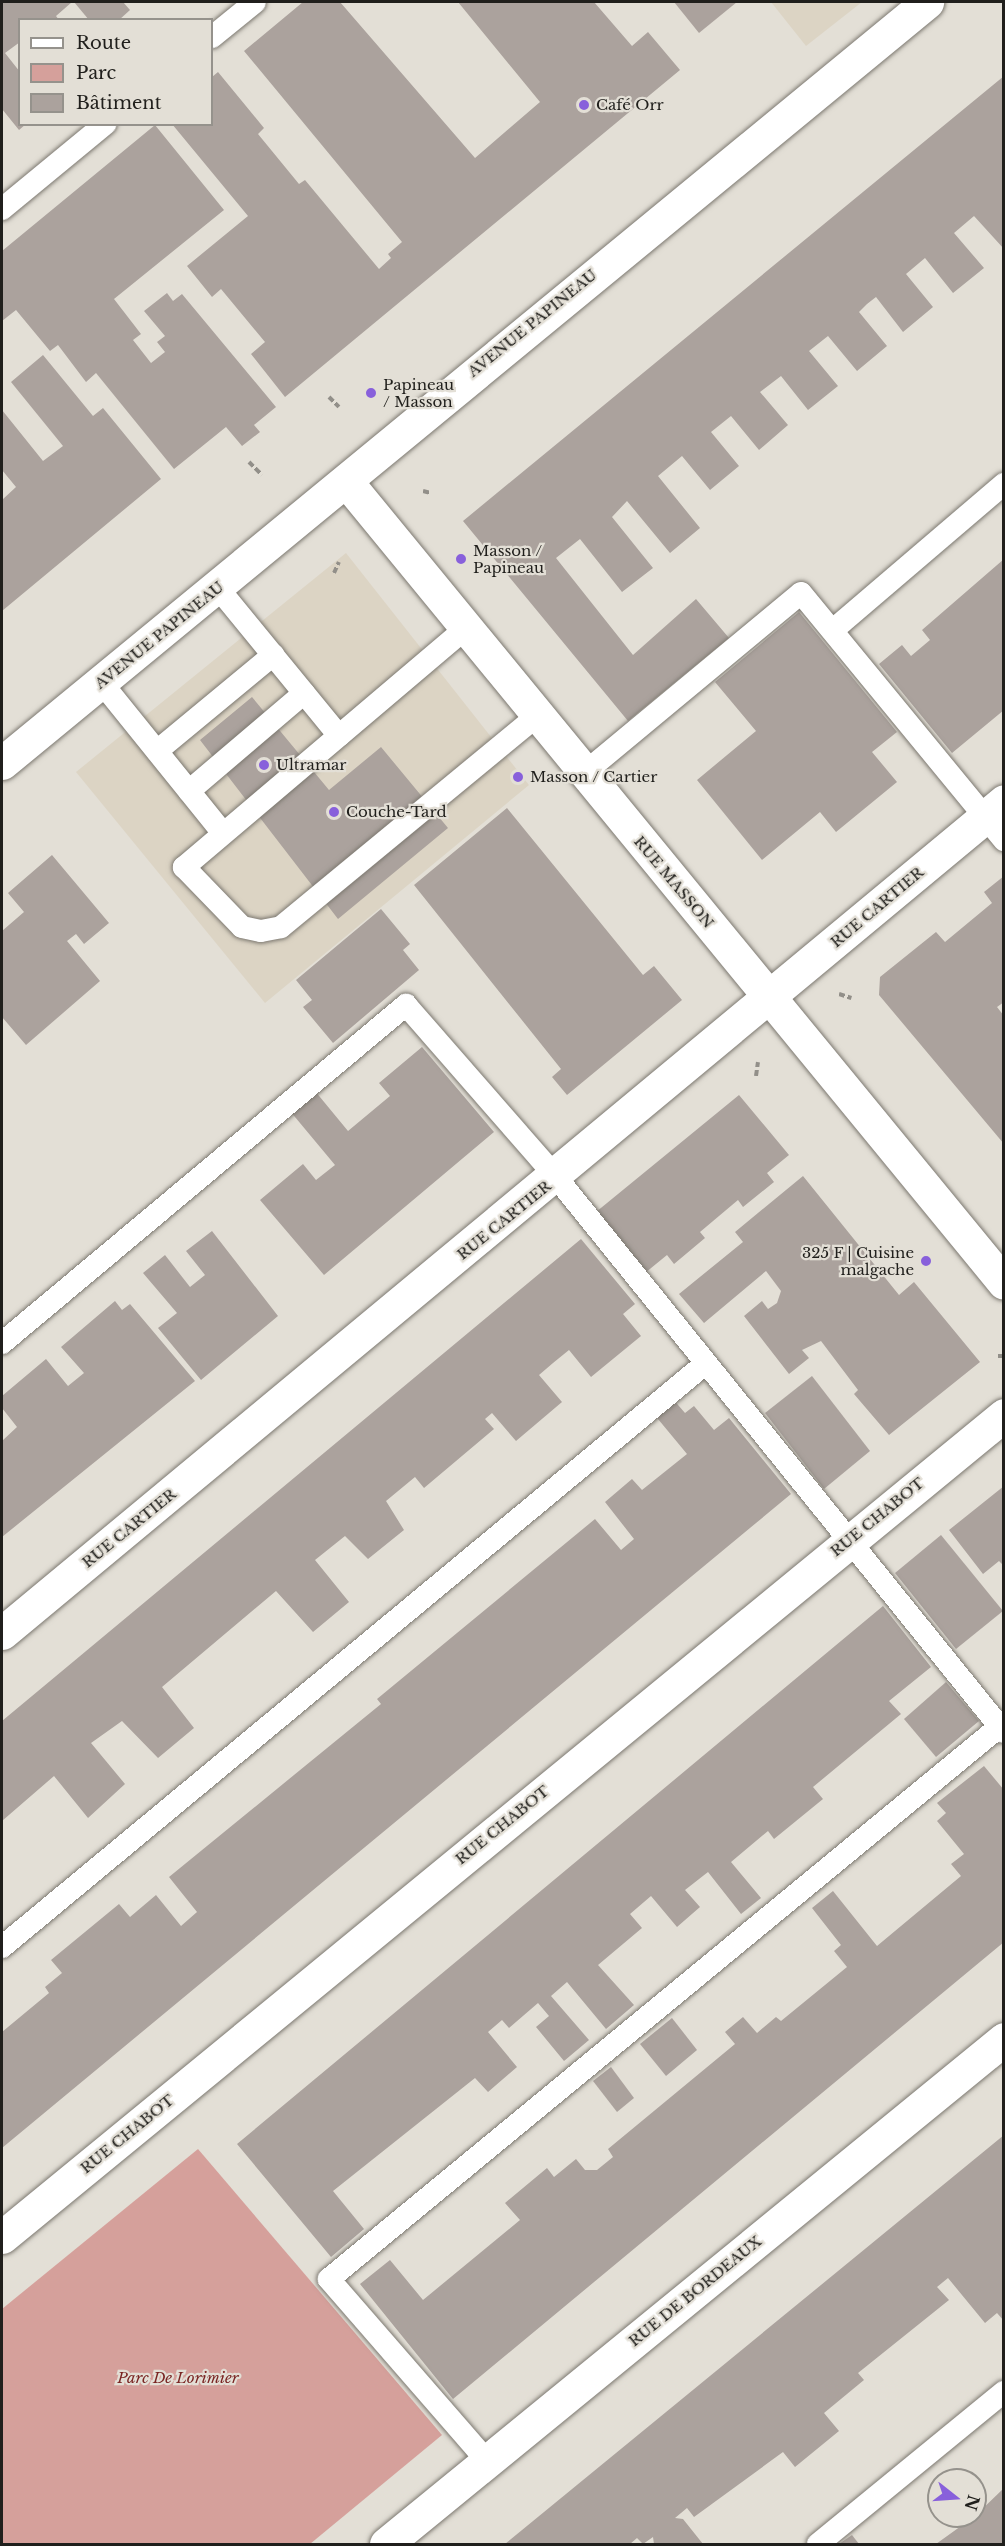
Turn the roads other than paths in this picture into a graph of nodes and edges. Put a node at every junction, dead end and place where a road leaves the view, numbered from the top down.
1 (255, 2) edge
2 (927, 2) edge
3 (213, 36) edge
4 (103, 126) edge
5 (2, 209) edge
6 (346, 481) junction
7 (1004, 484) edge
8 (218, 588) junction
9 (466, 628) junction
10 (833, 630) junction
11 (273, 656) junction
12 (101, 682) junction
13 (304, 693) junction
14 (537, 716) junction
15 (339, 735) junction
16 (157, 751) junction
17 (2, 763) edge
18 (583, 774) junction
19 (189, 791) junction
20 (997, 819) edge
21 (224, 833) junction
22 (769, 996) junction
23 (556, 1177) junction
24 (1004, 1282) edge
25 (2, 1343) edge
26 (705, 1364) junction
27 (1004, 1415) edge
28 (846, 1542) junction
29 (2, 1633) edge
30 (1001, 1730) edge
31 (2, 1947) edge
32 (1004, 2039) edge
33 (2, 2237) edge
34 (1004, 2392) edge
35 (487, 2461) junction
36 (386, 2544) edge
37 (818, 2544) edge

1 - 3 lane
2 - 6 street, AVENUE PAPINEAU
4 - 5 lane
6 - 8 street, AVENUE PAPINEAU
6 - 9 street, RUE MASSON
7 - 10 lane
8 - 11 lane
8 - 12 street, AVENUE PAPINEAU
9 - 14 street, RUE MASSON
9 - 15 lane
10 - 18 lane
10 - 20 lane
11 - 13 lane
11 - 16 lane
12 - 16 lane
12 - 17 street, AVENUE PAPINEAU
13 - 15 lane
13 - 19 lane
14 - 18 street, RUE MASSON
14 - 21 lane
15 - 21 lane
16 - 19 lane
18 - 22 street, RUE MASSON
19 - 21 lane
20 - 22 street, RUE CARTIER
22 - 23 street, RUE CARTIER
22 - 24 street, RUE MASSON
23 - 25 lane
23 - 26 lane
23 - 29 street, RUE CARTIER
26 - 28 lane
26 - 31 lane
27 - 28 street, RUE CHABOT
28 - 30 lane
28 - 33 street, RUE CHABOT
30 - 35 lane
32 - 35 street, RUE DE BORDEAUX
34 - 37 lane
35 - 36 street, RUE DE BORDEAUX

